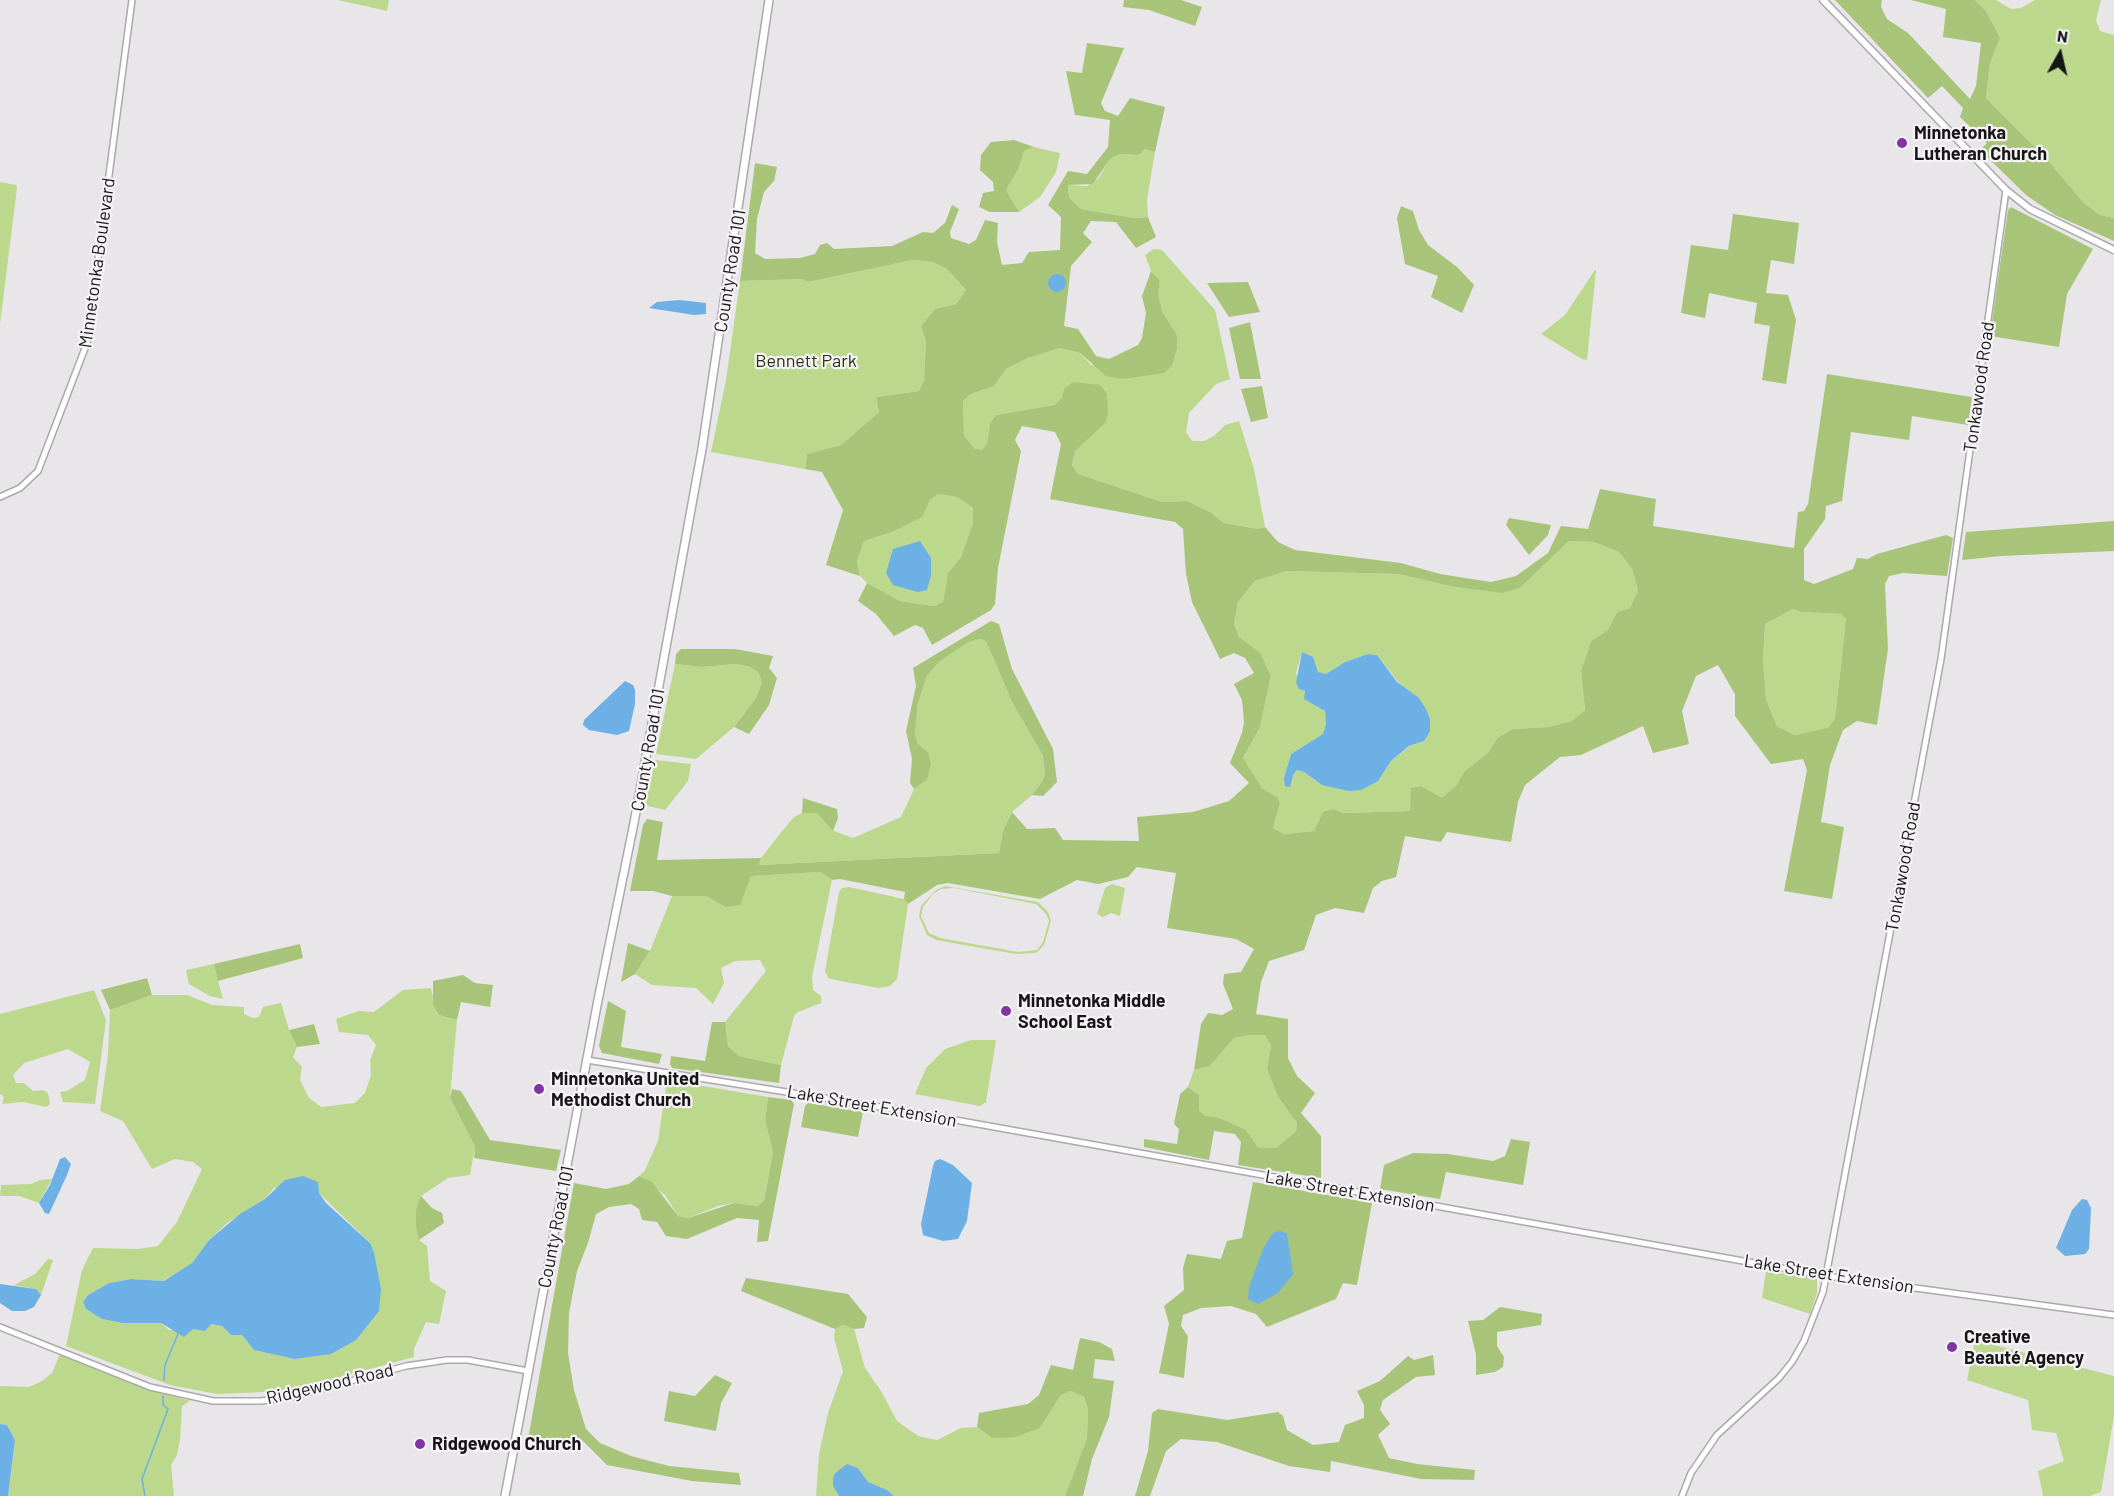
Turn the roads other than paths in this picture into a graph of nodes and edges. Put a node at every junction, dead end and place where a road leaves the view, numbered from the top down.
1 (132, 0) edge
2 (769, 0) edge
3 (1823, 0) edge
4 (2006, 190) junction
5 (2114, 250) edge
6 (0, 497) edge
7 (587, 1060) junction
8 (1827, 1275) junction
9 (2114, 1316) edge
10 (0, 1327) edge
11 (528, 1371) junction
12 (505, 1496) edge
13 (1682, 1496) edge

1 - 6 street, Minnetonka Boulevard
2 - 7 main road, County Road 101
3 - 4 main road
4 - 5 main road
4 - 8 street, Tonkawood Road
7 - 8 street, Lake Street Extension
7 - 11 main road, County Road 101
8 - 9 street, Lake Street Extension
8 - 13 street, Tonkawood Road
10 - 11 street, Ridgewood Road
11 - 12 main road, County Road 101

